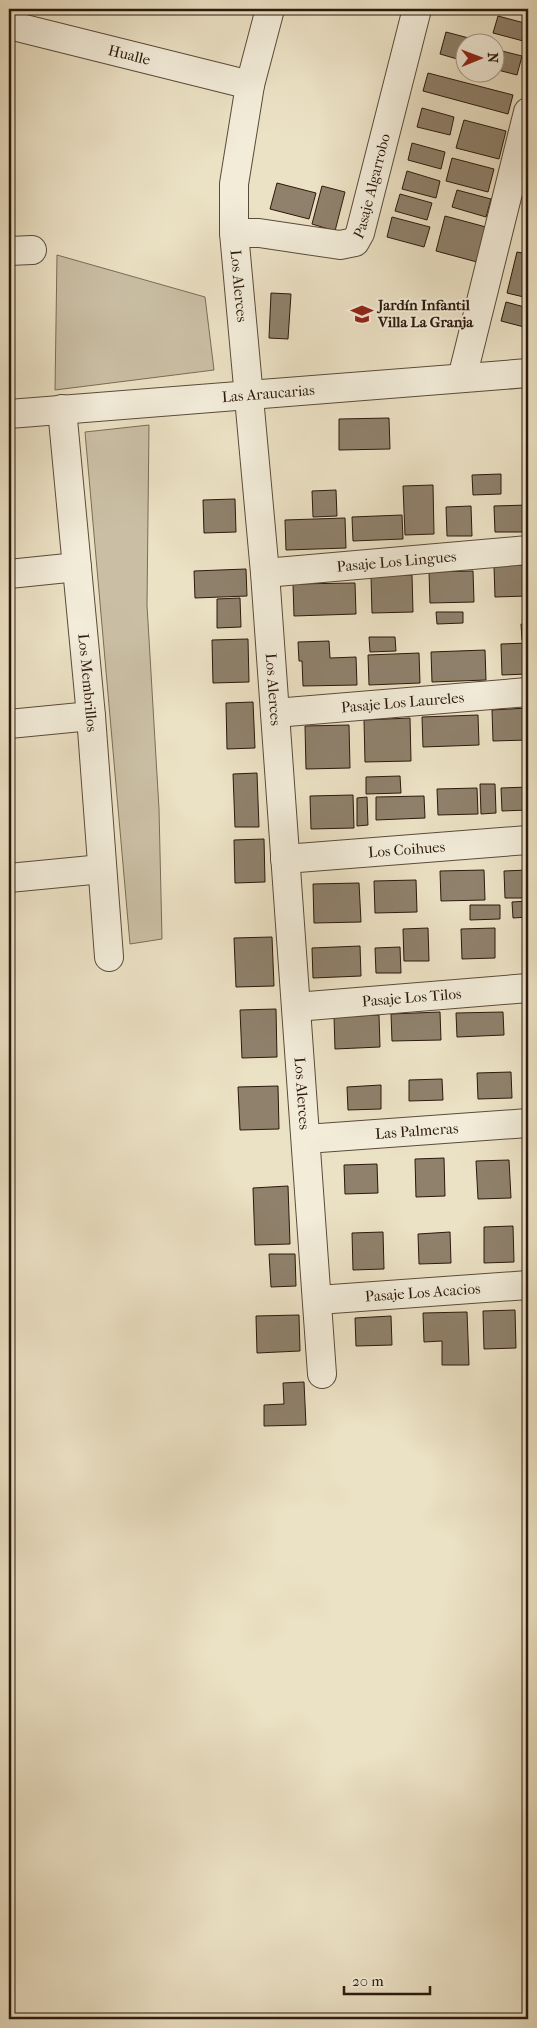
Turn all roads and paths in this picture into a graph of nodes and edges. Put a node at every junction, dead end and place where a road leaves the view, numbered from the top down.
1 (270, 9) edge
2 (417, 9) edge
3 (9, 25) edge
4 (250, 84) junction
5 (528, 112) edge
6 (234, 233) junction
7 (528, 373) edge
8 (462, 378) junction
9 (249, 395) junction
10 (62, 410) junction
11 (9, 414) edge
12 (528, 550) edge
13 (77, 567) junction
14 (265, 573) junction
15 (9, 574) edge
16 (528, 692) edge
17 (275, 713) junction
18 (91, 716) junction
19 (9, 724) edge
20 (528, 840) edge
21 (285, 859) junction
22 (102, 869) junction
23 (9, 878) edge
24 (109, 958) dead end
25 (528, 988) edge
26 (296, 1007) junction
27 (528, 1123) edge
28 (306, 1139) junction
29 (528, 1285) edge
30 (318, 1300) junction
31 (322, 1374) dead end

1 - 4 street, Los Alerces
2 - 6 street, Pasaje Algarrobo
3 - 4 street, Hualle
4 - 6 street, Los Alerces
5 - 8 street
6 - 9 street, Los Alerces
7 - 8 street, Las Araucarias
8 - 9 street, Las Araucarias
9 - 10 street, Las Araucarias
9 - 14 street, Los Alerces
10 - 11 street, Las Araucarias
10 - 13 street, Los Membrillos
12 - 14 street, Pasaje Los Lingues
13 - 15 street
13 - 18 street, Los Membrillos
14 - 17 street, Los Alerces
16 - 17 street, Pasaje Los Laureles
17 - 21 street, Los Alerces
18 - 19 street
18 - 22 street, Los Membrillos
20 - 21 street, Los Coihues
21 - 26 street, Los Alerces
22 - 23 street
22 - 24 street, Los Membrillos
25 - 26 street, Pasaje Los Tilos
26 - 28 street, Los Alerces
27 - 28 street, Las Palmeras
28 - 30 street, Los Alerces
29 - 30 street, Pasaje Los Acacios
30 - 31 street, Los Alerces

